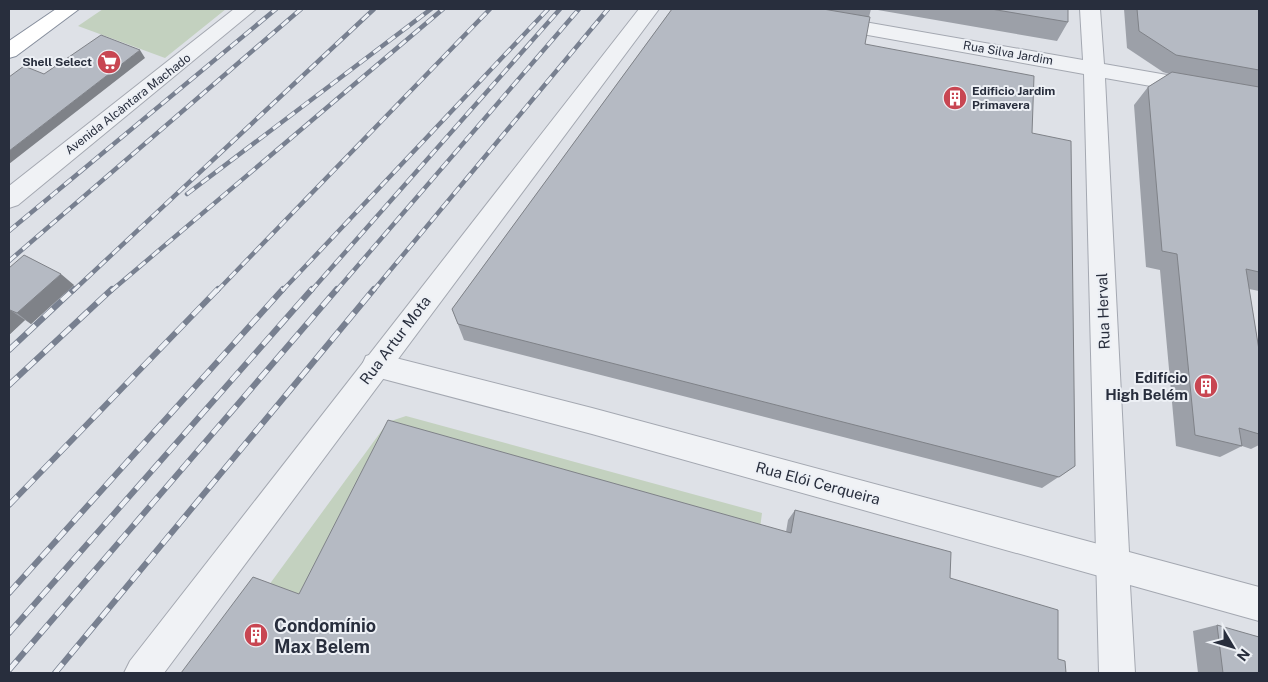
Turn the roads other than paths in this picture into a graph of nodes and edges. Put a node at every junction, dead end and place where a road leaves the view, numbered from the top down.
1 (69, 9) edge
2 (246, 9) edge
3 (650, 9) edge
4 (757, 9) edge
5 (1090, 9) edge
6 (9, 51) edge
7 (1094, 69) junction
8 (1259, 98) edge
9 (9, 199) edge
10 (376, 365) junction
11 (1113, 564) junction
12 (1259, 604) edge
13 (142, 673) edge
14 (1117, 673) edge

1 - 6 highway
2 - 9 street, Avenida Alcântara Machado
3 - 10 street, Rua Artur Mota
4 - 7 street, Rua Silva Jardim
5 - 7 street, Rua Herval
7 - 8 street, Rua Silva Jardim
7 - 11 street, Rua Herval
10 - 11 street, Rua Elói Cerqueira
10 - 13 street, Rua Artur Mota
11 - 12 street, Rua Elói Cerqueira
11 - 14 street, Rua Herval

